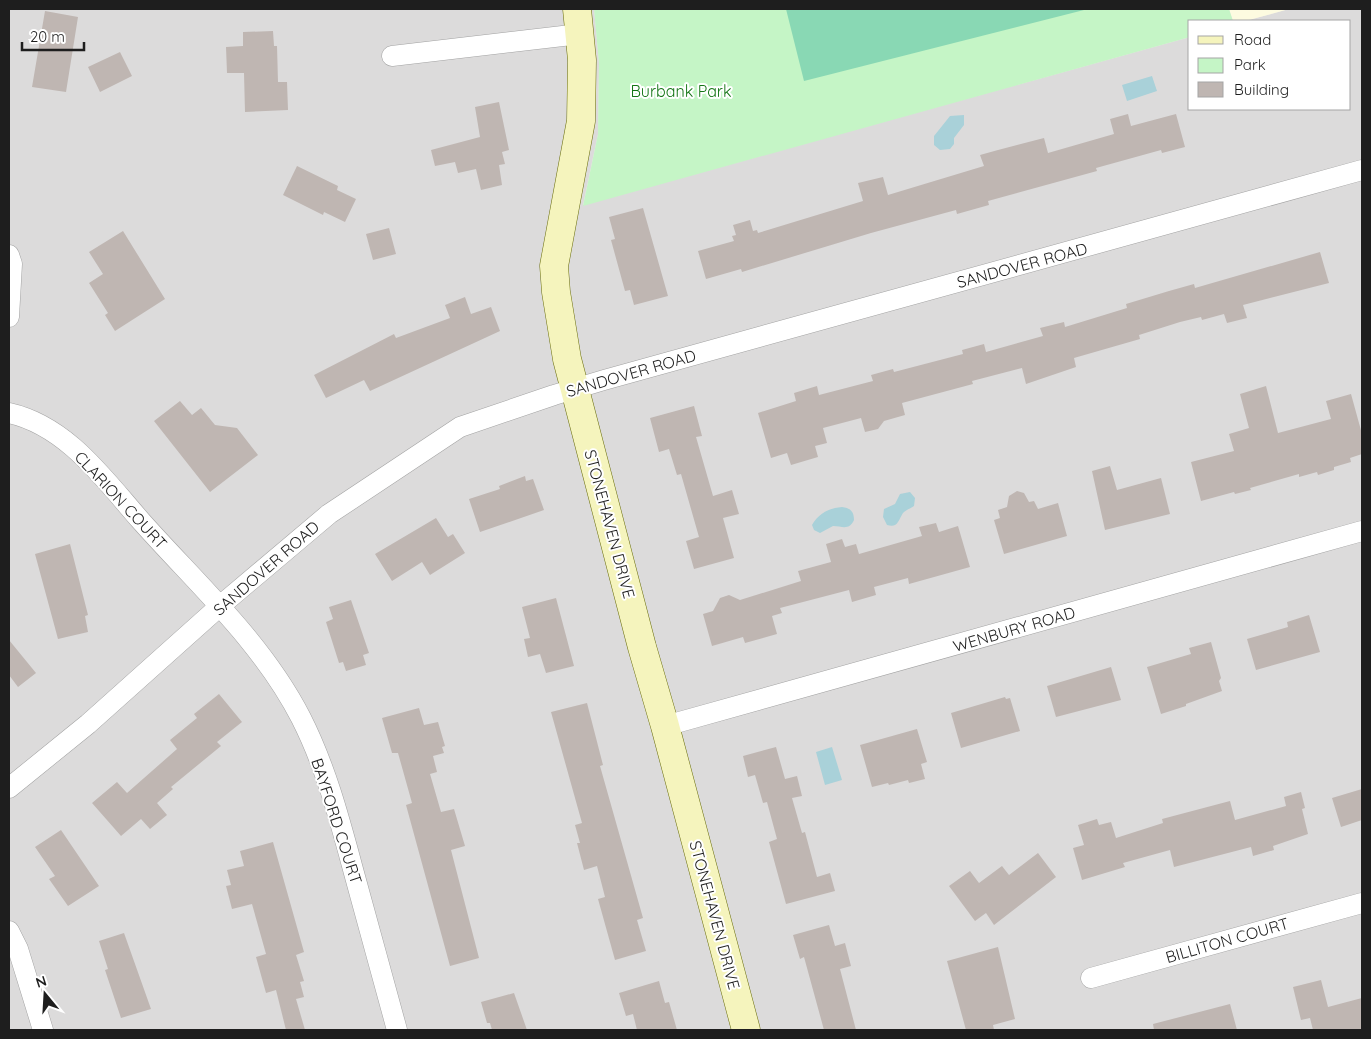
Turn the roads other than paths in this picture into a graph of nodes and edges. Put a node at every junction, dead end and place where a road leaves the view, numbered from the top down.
1 (579, 21) edge
2 (392, 56) dead end
3 (1362, 170) edge
4 (9, 255) edge
5 (9, 316) edge
6 (574, 389) junction
7 (9, 413) edge
8 (1362, 531) edge
9 (220, 606) junction
10 (665, 726) junction
11 (9, 788) edge
12 (1362, 903) edge
13 (9, 932) edge
14 (1091, 978) dead end
15 (43, 1030) edge
16 (397, 1030) edge
17 (746, 1030) edge

1 - 2 street
1 - 6 street, STONEHAVEN DRIVE
3 - 6 street, SANDOVER ROAD
4 - 5 street
6 - 9 street, SANDOVER ROAD
6 - 10 street, STONEHAVEN DRIVE
7 - 9 street, CLARION COURT
8 - 10 street, WENBURY ROAD
9 - 11 street, SANDOVER ROAD
9 - 16 street, BAYFORD COURT
10 - 17 street, STONEHAVEN DRIVE
12 - 14 street, BILLITON COURT
13 - 15 street

